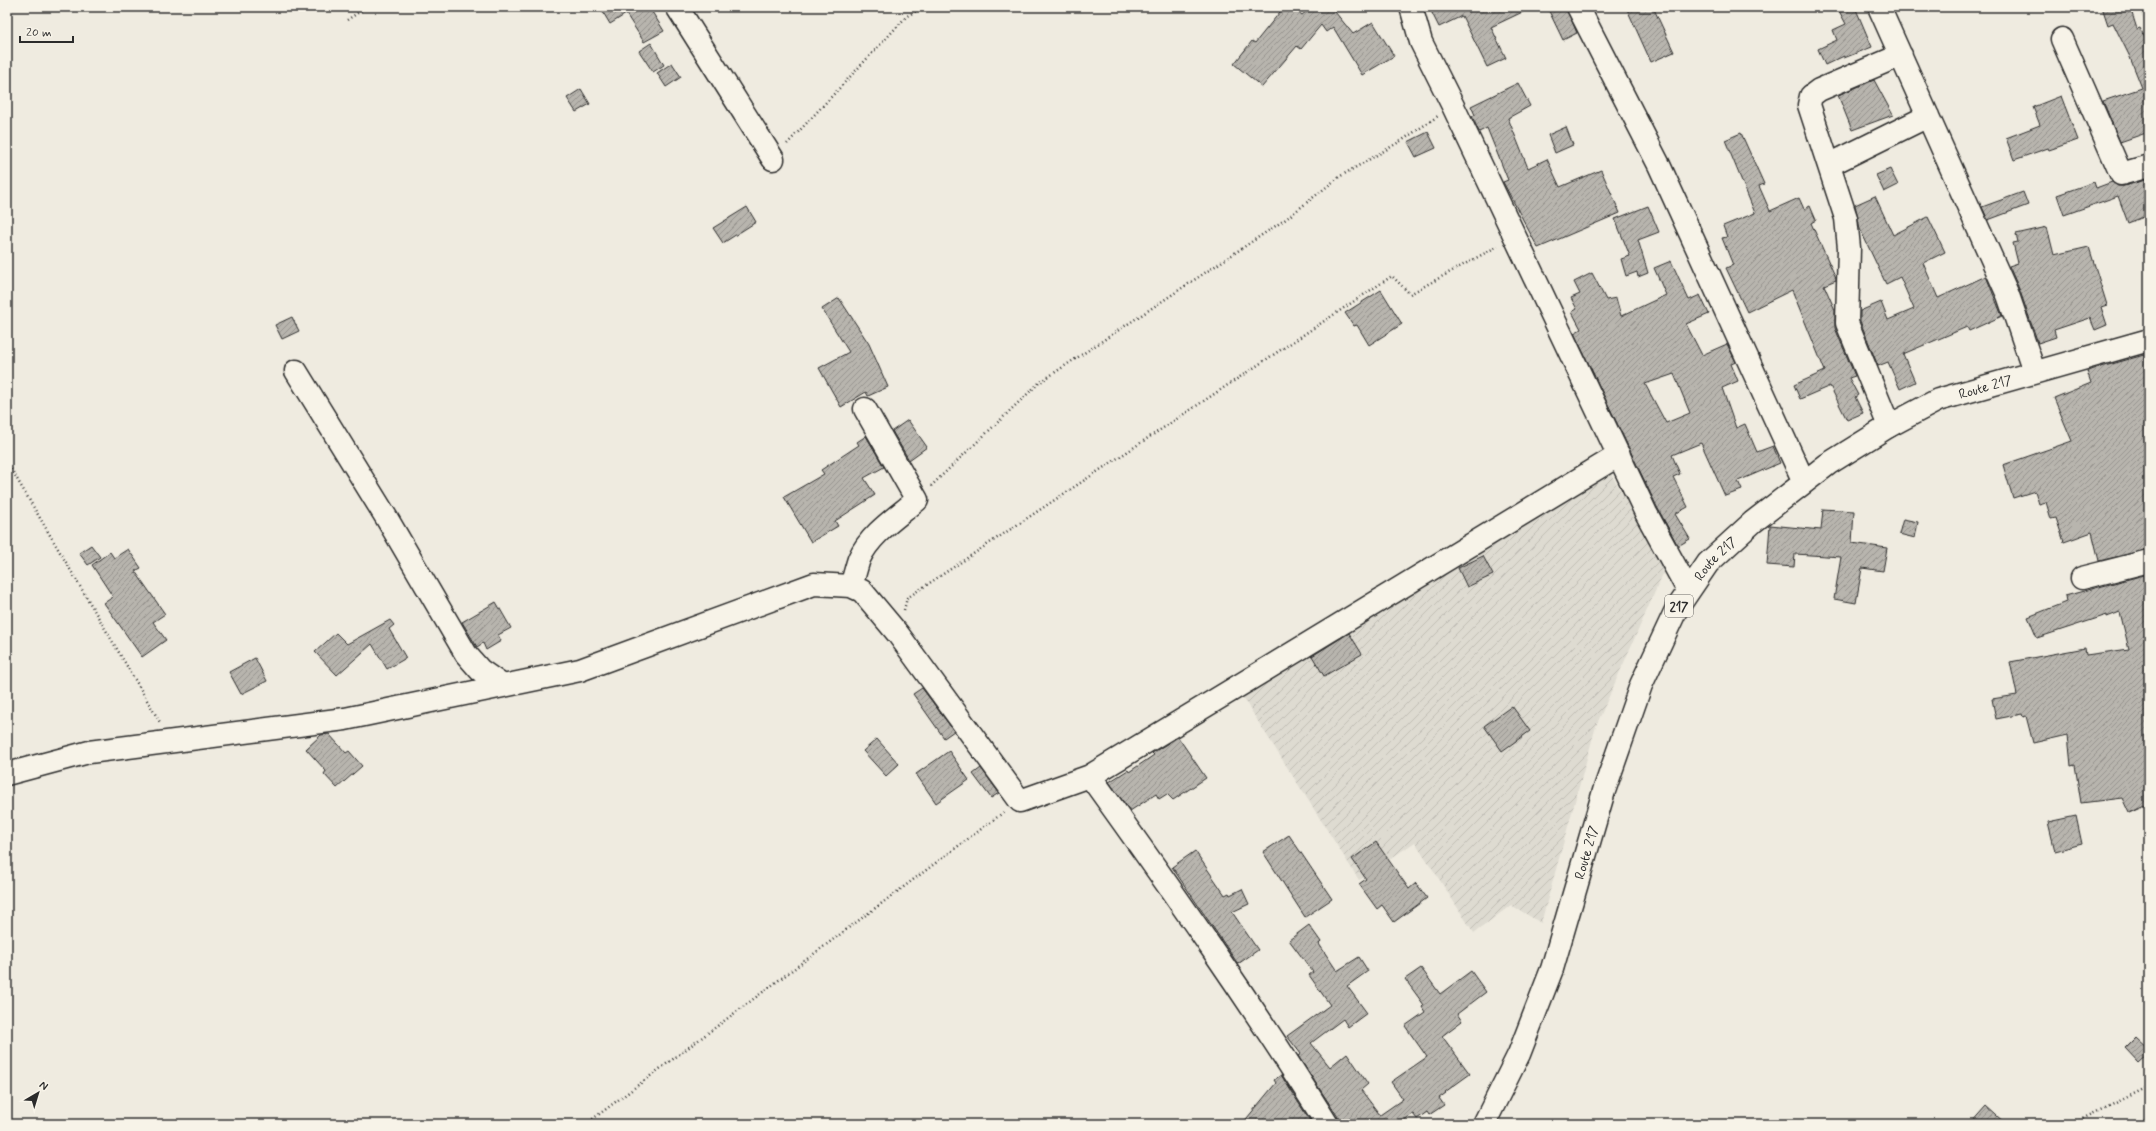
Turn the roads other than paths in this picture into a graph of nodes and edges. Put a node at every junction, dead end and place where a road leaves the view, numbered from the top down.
1 (677, 7) edge
2 (1411, 7) edge
3 (1578, 7) edge
4 (1879, 7) edge
5 (2062, 39) dead end
6 (1900, 55) junction
7 (1928, 116) junction
8 (773, 159) road end
9 (1829, 166) junction
10 (2149, 166) edge
11 (2149, 340) edge
12 (296, 371) dead end
13 (2034, 371) junction
14 (865, 409) dead end
15 (1889, 426) junction
16 (1619, 455) junction
17 (1804, 482) junction
18 (2149, 561) edge
19 (2082, 578) dead end
20 (851, 586) junction
21 (1688, 590) junction
22 (503, 686) junction
23 (7, 774) edge
24 (1090, 776) junction
25 (1327, 1124) edge
26 (1484, 1124) edge

1 - 8 street
2 - 16 street
3 - 17 street
4 - 6 street
5 - 10 street
6 - 7 street
6 - 9 street
7 - 9 street
7 - 13 street
9 - 15 street
11 - 13 street, Route 217 / 217
12 - 22 street
13 - 15 street, Route 217 / 217
14 - 20 street
15 - 17 street, Route 217 / 217
16 - 21 street
16 - 24 street
17 - 21 street, Route 217 / 217
18 - 19 street
20 - 22 street
20 - 24 street
21 - 26 street, Route 217 / 217
22 - 23 street
24 - 25 street

